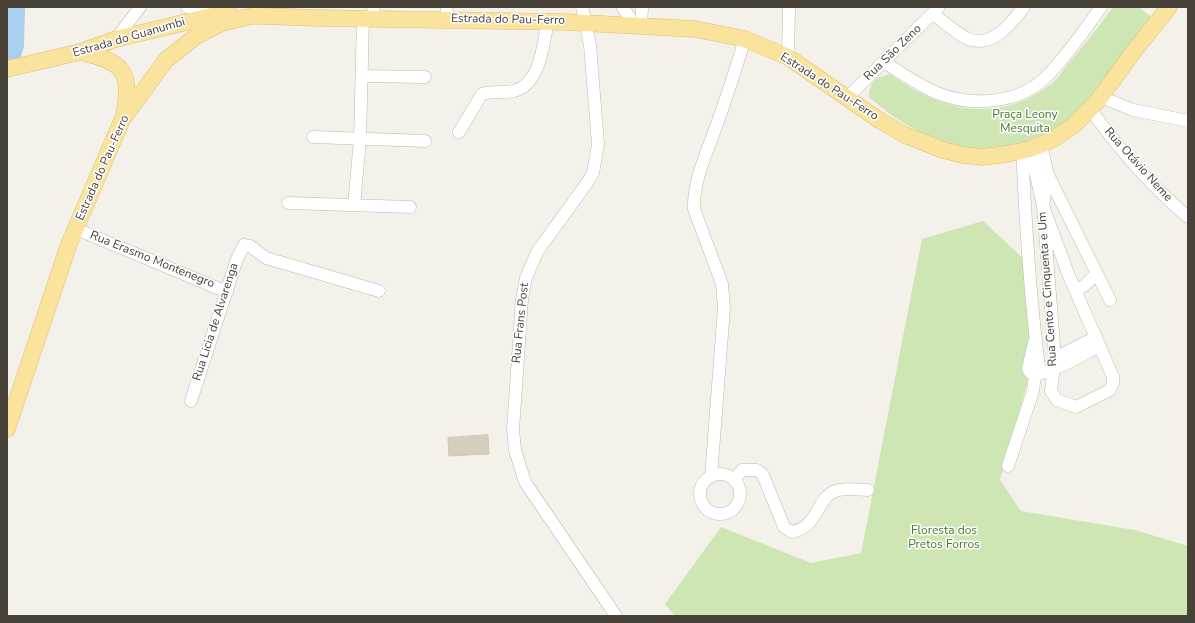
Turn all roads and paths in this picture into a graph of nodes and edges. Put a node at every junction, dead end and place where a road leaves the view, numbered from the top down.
1 (140, 7) edge
2 (188, 7) edge
3 (642, 7) edge
4 (789, 7) edge
5 (1024, 7) edge
6 (1101, 7) edge
7 (1168, 7) edge
8 (623, 8) edge
9 (936, 11) edge
10 (259, 13) edge
11 (447, 13) edge
12 (220, 14) junction
13 (370, 15) edge
14 (584, 15) edge
15 (548, 21) junction
16 (635, 25) junction
17 (116, 39) junction
18 (745, 39) junction
19 (80, 52) junction
20 (788, 57) junction
21 (884, 62) junction
22 (7, 69) edge
23 (362, 76) junction
24 (425, 77) dead end
25 (847, 98) junction
26 (1096, 104) junction
27 (122, 120) junction
28 (1188, 121) edge
29 (458, 132) dead end
30 (313, 137) dead end
31 (360, 140) junction
32 (425, 141) dead end
33 (1031, 148) junction
34 (1048, 175) junction
35 (288, 203) dead end
36 (354, 205) junction
37 (1043, 206) junction
38 (410, 207) dead end
39 (1188, 217) edge
40 (76, 229) junction
41 (1096, 274) junction
42 (1069, 276) junction
43 (1049, 286) junction
44 (378, 291) dead end
45 (1076, 291) junction
46 (227, 292) junction
47 (1110, 300) dead end
48 (1098, 341) junction
49 (1054, 363) junction
50 (1037, 374) junction
51 (191, 401) dead end
52 (7, 428) edge
53 (1008, 466) dead end
54 (711, 477) junction
55 (734, 480) junction
56 (868, 490) dead end
57 (616, 616) edge

1 - 17 street
2 - 12 street
3 - 16 street
4 - 20 street
5 - 9 street
6 - 21 street
7 - 26 main road, Estrada do Pau-Ferro
8 - 16 street
9 - 21 street, Rua São Zeno
10 - 12 main road, Estrada do Guanumbi
10 - 13 main road, Estrada do Pau-Ferro
10 - 27 main road, Estrada do Pau-Ferro
11 - 13 main road, Estrada do Pau-Ferro
11 - 15 main road, Estrada do Pau-Ferro
12 - 17 main road, Estrada do Guanumbi
13 - 23 street
14 - 15 main road, Estrada do Pau-Ferro
14 - 16 main road, Estrada do Pau-Ferro
14 - 57 street, Rua Frans Post
15 - 29 street
16 - 18 main road, Estrada do Pau-Ferro
17 - 19 main road, Estrada do Guanumbi
18 - 20 main road, Estrada do Pau-Ferro
18 - 54 street
19 - 22 main road, Estrada do Guanumbi
19 - 27 main road
20 - 25 main road, Estrada do Pau-Ferro
21 - 25 street, Rua São Zeno
23 - 24 street
23 - 31 street
25 - 33 main road, Estrada do Pau-Ferro
26 - 28 street
26 - 33 main road, Estrada do Pau-Ferro
26 - 39 street, Rua Otávio Neme
27 - 40 main road, Estrada do Pau-Ferro
30 - 31 street
31 - 32 street
31 - 36 street
33 - 34 street
33 - 37 street
33 - 50 street
34 - 37 street
34 - 41 street
35 - 36 street
36 - 38 street
37 - 42 street
37 - 43 street, Rua Cento e Cinquenta e Um
40 - 46 street, Rua Erasmo Montenegro
40 - 52 main road, Estrada do Pau-Ferro
41 - 45 street
41 - 47 street
42 - 43 street
42 - 45 street
43 - 49 street, Rua Cento e Cinquenta e Um
44 - 46 street, Rua Licia de Alvarenga
45 - 48 street
46 - 51 street, Rua Licia de Alvarenga
48 - 49 street
48 - 49 street, Rua Cento e Cinquenta e Um
49 - 50 street
50 - 53 street
54 - 55 street
54 - 55 street
55 - 56 street

